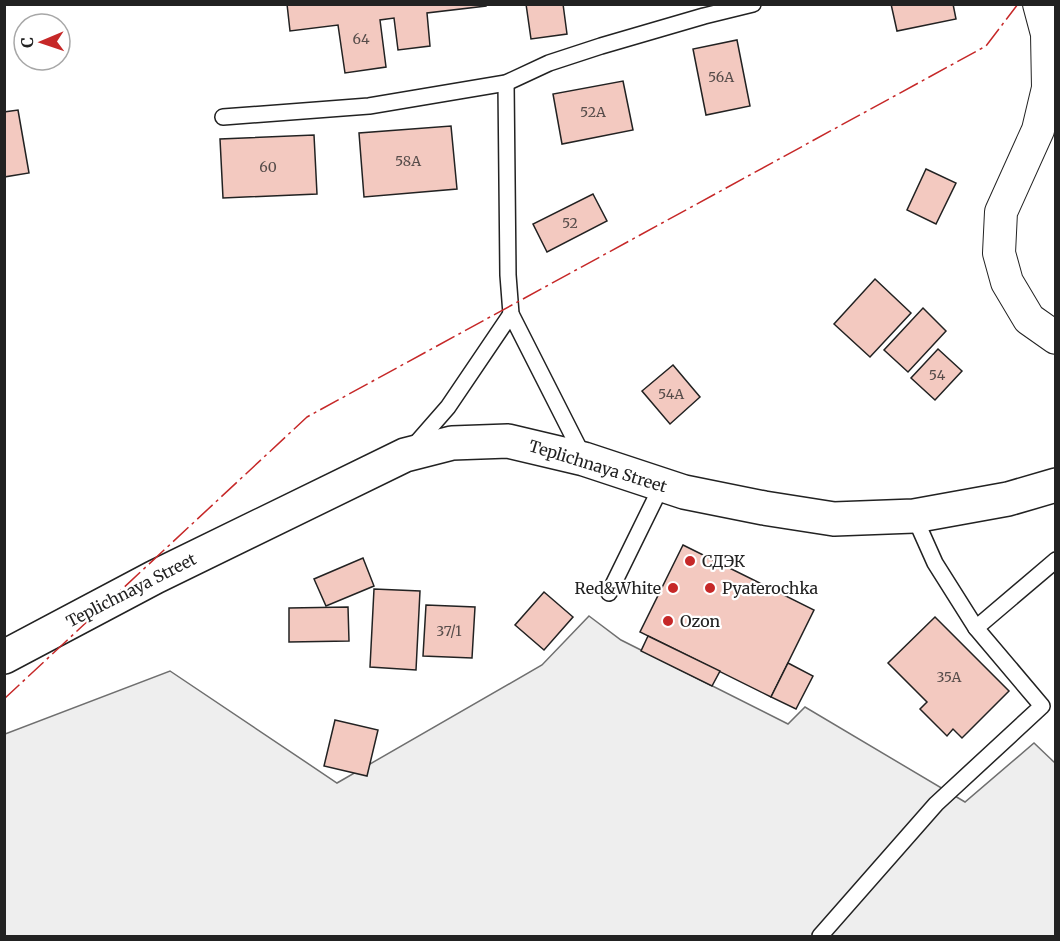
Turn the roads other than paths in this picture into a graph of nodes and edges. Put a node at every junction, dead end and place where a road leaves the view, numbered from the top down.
1 (753, 4) edge
2 (1039, 4) edge
3 (506, 83) junction
4 (223, 117) dead end
5 (511, 314) junction
6 (1056, 338) edge
7 (405, 455) junction
8 (584, 459) junction
9 (662, 485) junction
10 (1056, 485) edge
11 (914, 516) junction
12 (1056, 560) edge
13 (609, 593) dead end
14 (976, 628) junction
15 (4, 657) edge
16 (820, 936) edge

1 - 3 lane
2 - 6 street
3 - 4 lane
3 - 5 lane
5 - 7 lane
5 - 8 lane
7 - 8 street, Teplichnaya Street
7 - 15 street, Teplichnaya Street
8 - 9 street, Teplichnaya Street
9 - 11 street, Teplichnaya Street
9 - 13 lane
10 - 11 street, Teplichnaya Street
11 - 14 lane
12 - 14 lane
14 - 16 lane

